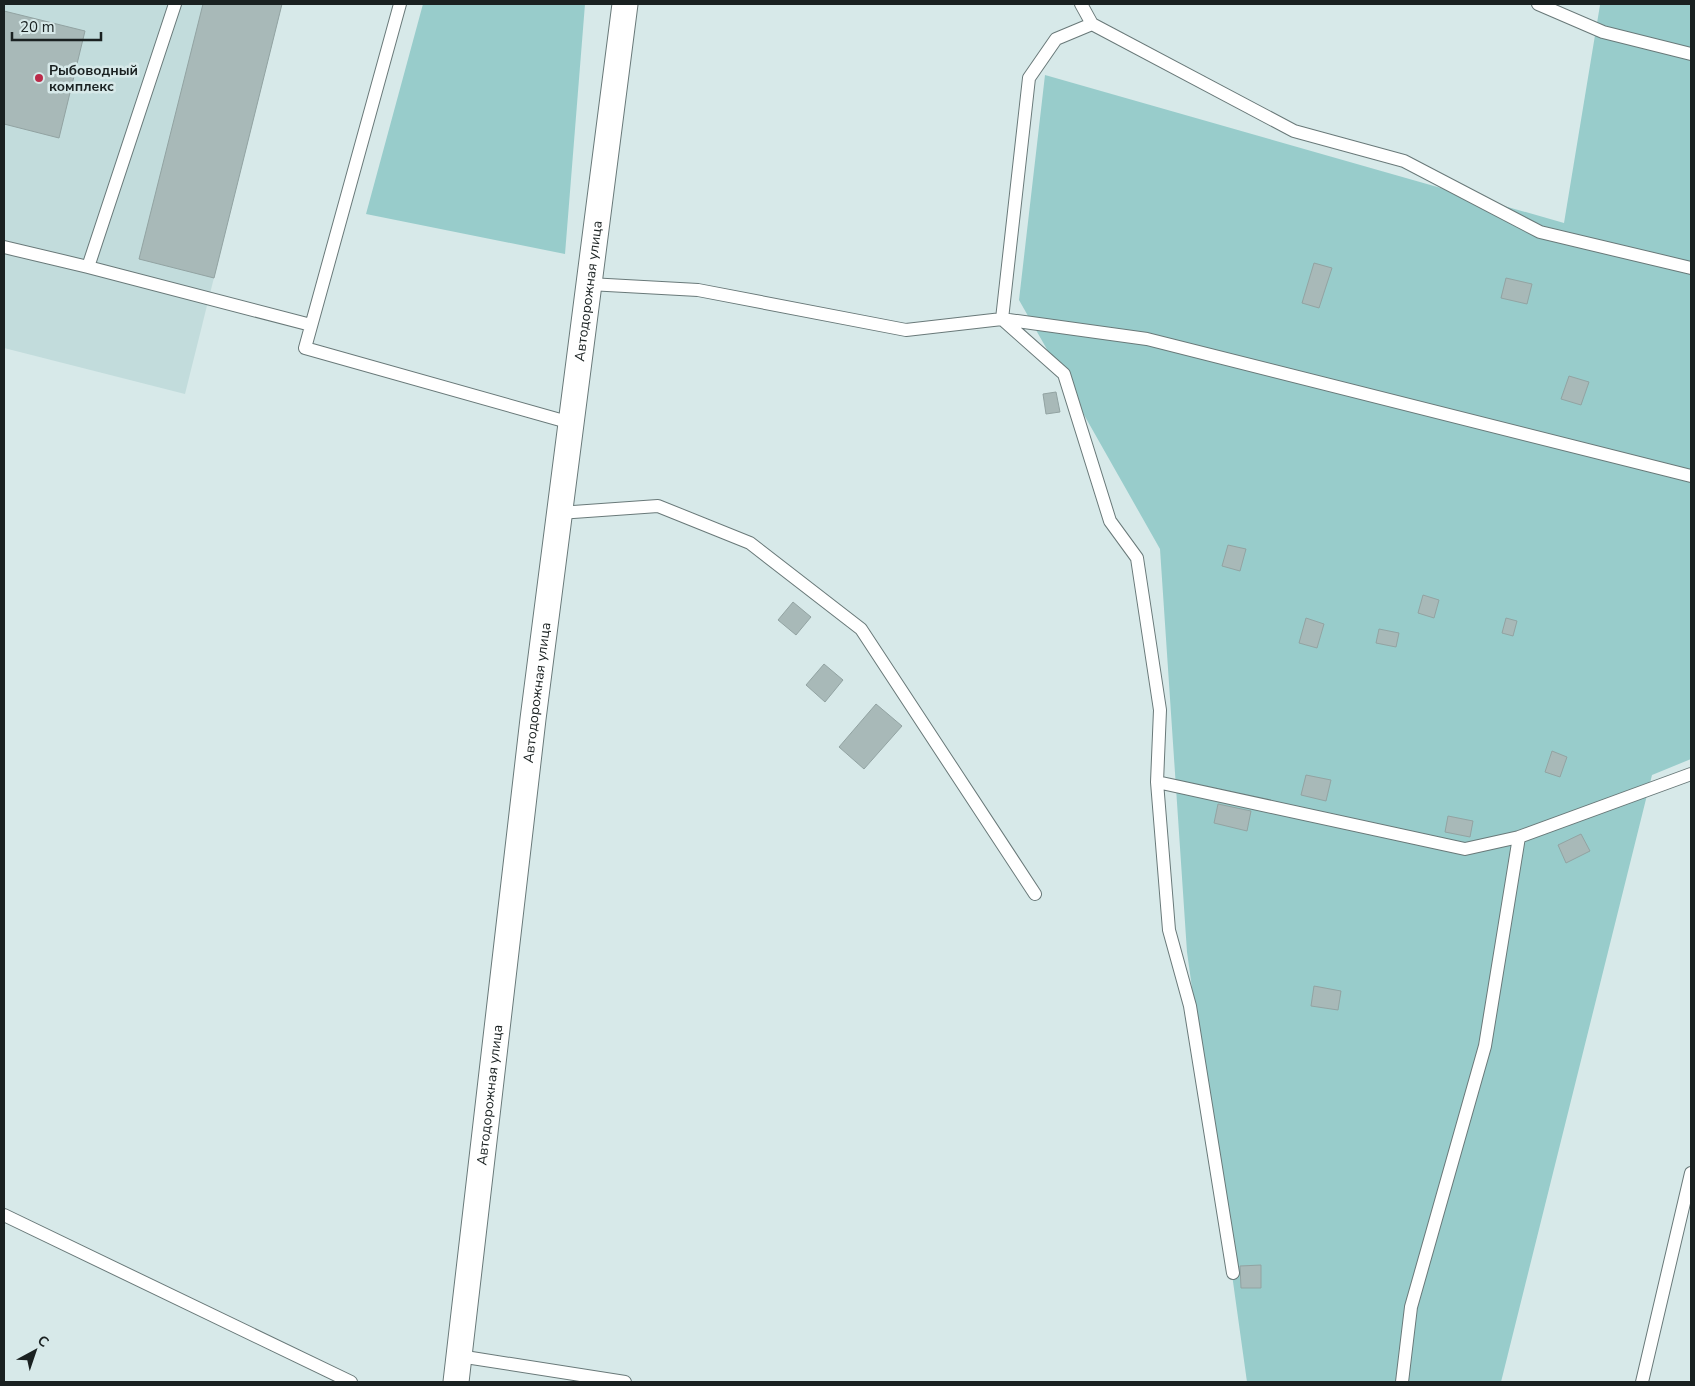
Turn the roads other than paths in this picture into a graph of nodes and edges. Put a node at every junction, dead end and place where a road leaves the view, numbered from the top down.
1 (175, 4) edge
2 (400, 4) edge
3 (625, 4) edge
4 (1081, 4) edge
5 (1538, 4) edge
6 (1092, 24) junction
7 (1691, 54) edge
8 (4, 247) edge
9 (88, 267) junction
10 (1691, 268) edge
11 (589, 284) junction
12 (1002, 319) junction
13 (311, 325) junction
14 (571, 423) junction
15 (1691, 476) edge
16 (560, 512) junction
17 (1691, 774) edge
18 (1157, 782) junction
19 (1519, 837) junction
20 (1034, 894) dead end
21 (1691, 1173) edge
22 (4, 1214) edge
23 (1233, 1274) dead end
24 (459, 1356) junction
25 (351, 1382) edge
26 (456, 1382) edge
27 (626, 1382) edge
28 (1402, 1382) edge
29 (1642, 1382) edge

1 - 9 lane
2 - 13 lane
3 - 11 street, Автодорожная улица
4 - 6 lane
5 - 7 lane
6 - 10 lane
6 - 12 lane
8 - 9 lane
9 - 13 lane
11 - 12 lane
11 - 14 street, Автодорожная улица
12 - 15 lane
12 - 18 lane
13 - 14 lane
14 - 16 street, Автодорожная улица
16 - 20 lane
16 - 24 street, Автодорожная улица
17 - 19 lane
18 - 19 lane
18 - 23 lane
19 - 28 lane
21 - 29 lane
22 - 25 lane
24 - 26 street, Автодорожная улица
24 - 27 lane

